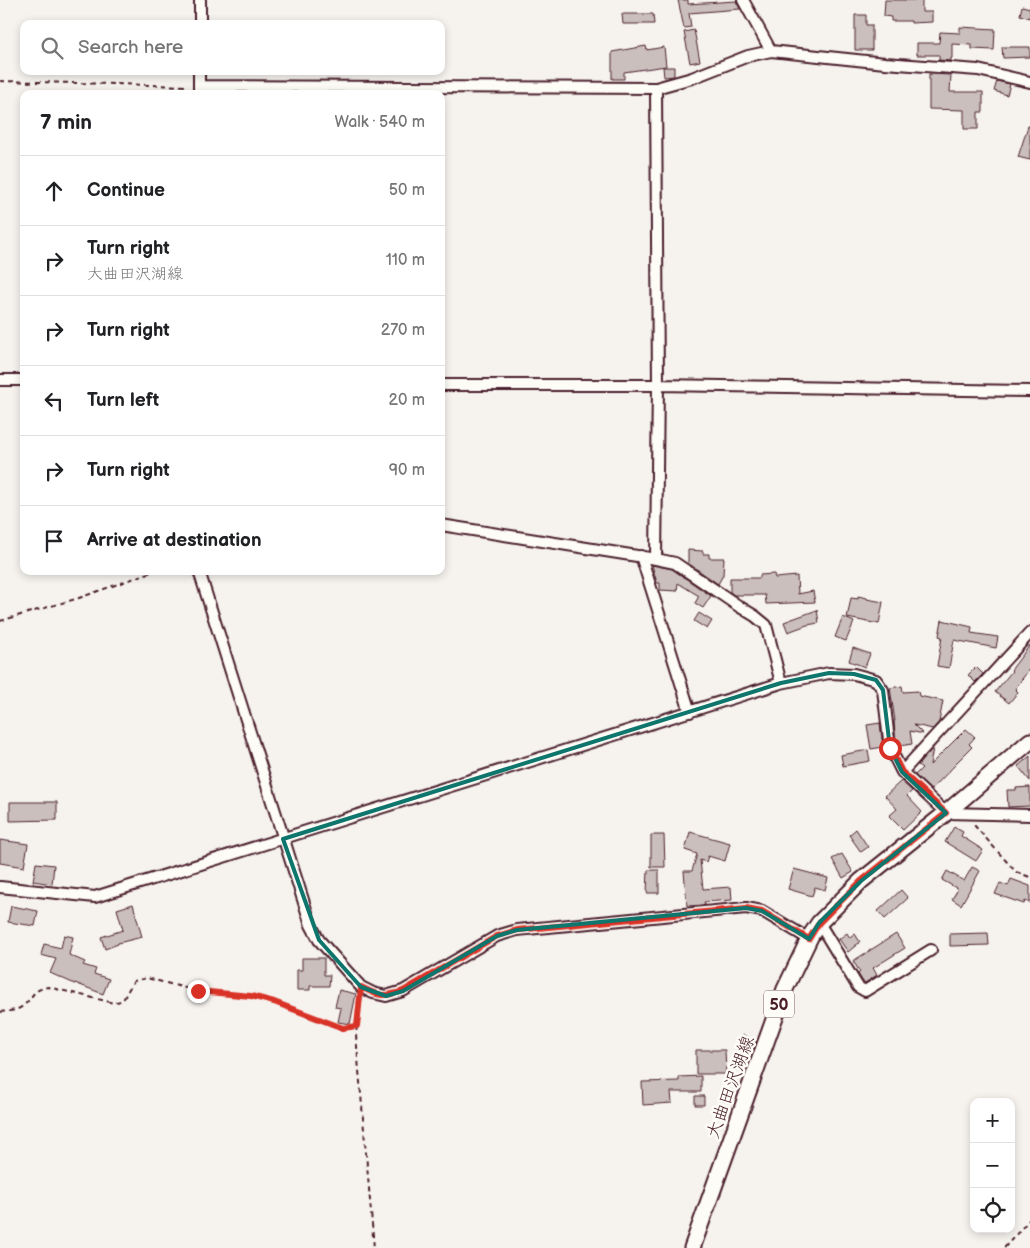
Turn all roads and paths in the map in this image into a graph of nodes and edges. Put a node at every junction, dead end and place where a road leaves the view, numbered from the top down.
1 (200, 0) edge
2 (743, 0) edge
3 (200, 20) edge
4 (771, 51) junction
5 (199, 75) edge
6 (0, 81) edge
7 (1030, 82) edge
8 (656, 88) junction
9 (198, 90) edge
10 (0, 380) edge
11 (20, 380) edge
12 (658, 385) junction
13 (445, 386) edge
14 (1030, 391) edge
15 (445, 526) edge
16 (641, 556) junction
17 (656, 559) junction
18 (143, 575) edge
19 (200, 575) edge
20 (0, 621) edge
21 (1030, 633) edge
22 (781, 683) junction
23 (690, 712) junction
24 (1030, 742) edge
25 (902, 772) junction
26 (946, 813) junction
27 (1030, 815) edge
28 (968, 822) dead end
29 (283, 839) junction
30 (1030, 877) edge
31 (0, 887) edge
32 (819, 923) junction
33 (809, 939) junction
34 (931, 950) dead end
35 (361, 987) junction
36 (0, 1012) edge
37 (357, 1026) junction
38 (1030, 1219) edge
39 (374, 1248) edge
40 (692, 1248) edge
41 (1004, 1248) edge

1 - 3 street
2 - 4 street
4 - 7 street
4 - 8 street
5 - 9 street
6 - 9 path
8 - 9 street
8 - 12 street
10 - 11 street
12 - 13 street
12 - 14 street
12 - 17 street
15 - 16 street
16 - 17 street
16 - 23 street
17 - 22 street
18 - 20 path
19 - 29 street
21 - 25 street
22 - 23 street
22 - 25 street
23 - 29 street
24 - 26 main road, 大曲田沢湖線 / 50
25 - 26 street
26 - 27 street
26 - 32 main road, 大曲田沢湖線 / 50
28 - 30 path
29 - 31 street
29 - 35 street
32 - 33 main road, 大曲田沢湖線 / 50
32 - 34 street
33 - 35 street
33 - 40 main road, 大曲田沢湖線 / 50
35 - 37 path
36 - 37 path
37 - 39 path
38 - 41 path

